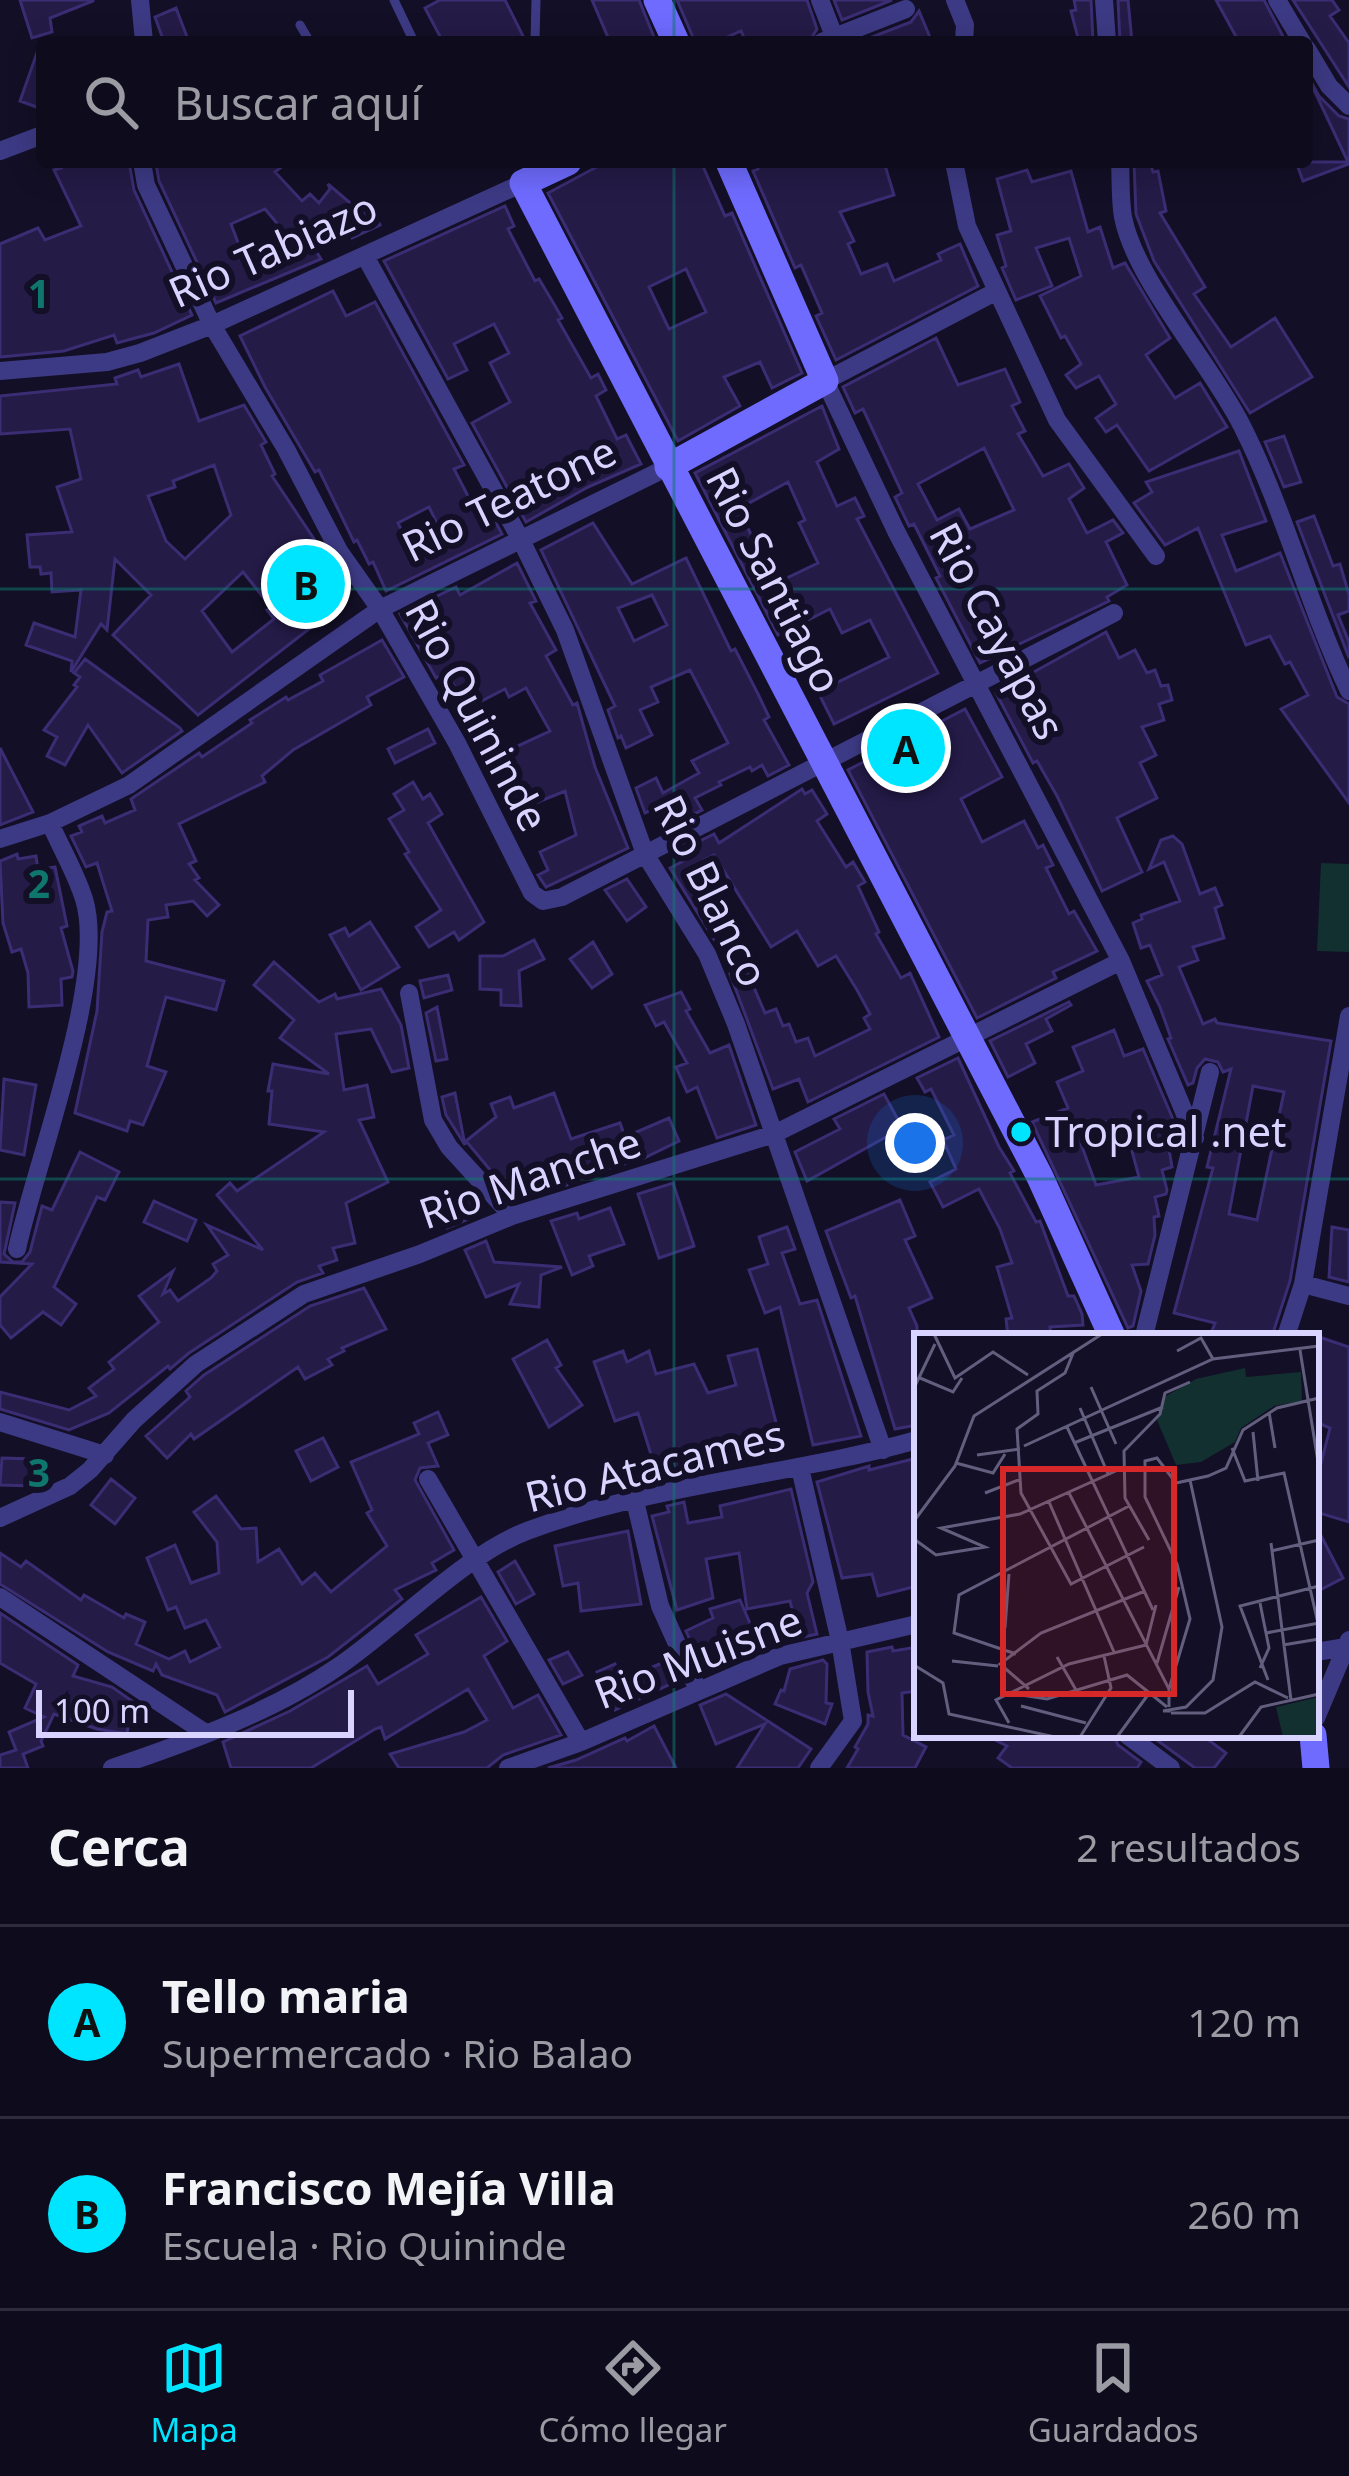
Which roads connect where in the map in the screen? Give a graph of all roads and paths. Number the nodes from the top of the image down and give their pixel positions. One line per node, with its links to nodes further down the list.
1 (140, 0): 11 (street)
2 (394, 0): 13 (lane)
3 (536, 0): 14 (lane)
4 (657, 0): 15 (street)
5 (820, 0): 16 (street)
6 (955, 0): 18 (street)
7 (1104, 0): 19 (street)
8 (1276, 0): 20 (street)
9 (906, 9): 17 (street)
10 (300, 25): 12 (lane)
11 (143, 36)
12 (306, 36)
13 (411, 36)
14 (535, 36)
15 (673, 36)
16 (827, 36)
17 (836, 36)
18 (964, 36)
19 (1107, 36)
20 (1299, 36)
21 (1313, 59): 22 (street)
22 (1349, 106)
23 (36, 137): 24 (street)
24 (0, 151)
25 (143, 168): 33 (street, Rio Quininde)
26 (555, 168): 30 (street, Rio Tabiazo)
27 (732, 168): 35 (street, Rio Cayapas)
28 (955, 168): 32 (street)
29 (1120, 168): 42 (street)
30 (523, 183): 31 (street, Rio Tabiazo); 36 (street, Rio Santiago)
31 (364, 256): 33 (street, Rio Tabiazo); 37 (street, Rio Blanco)
32 (997, 291): 35 (street, Rio Teatone); 38 (street)
33 (212, 325): 34 (street, Rio Tabiazo); 39 (street, Rio Quininde)
34 (0, 371)
35 (825, 381): 36 (street, Rio Teatone); 41 (street, Rio Cayapas)
36 (668, 467): 37 (street, Rio Teatone); 43 (street, Rio Santiago)
37 (520, 540): 39 (street, Rio Teatone); 46 (street, Rio Blanco)
38 (1156, 556)
39 (380, 609): 44 (street, Rio Teatone); 46 (street, Rio Quininde)
40 (1114, 613): 41 (street)
41 (978, 684): 43 (street); 47 (street, Rio Cayapas)
42 (1349, 692)
43 (821, 764): 46 (street); 50 (street, Rio Santiago)
44 (50, 823): 45 (street, Rio Teatone); 55 (street)
45 (0, 839)
46 (645, 854): 52 (street, Rio Blanco)
47 (1121, 961): 50 (street, Rio Manche); 53 (street, Rio Cayapas)
48 (409, 992): 54 (street)
49 (1349, 1016): 56 (street)
50 (966, 1038): 52 (street, Rio Manche); 58 (street, Rio Santiago)
51 (1210, 1072): 53 (street)
52 (774, 1134): 54 (street, Rio Manche); 63 (street, Rio Blanco)
53 (1195, 1138): 59 (street)
54 (512, 1216): 64 (street, Rio Manche)
55 (17, 1250)
56 (1304, 1284): 57 (street); 60 (street)
57 (1349, 1296)
58 (1111, 1333)
59 (1145, 1333)
60 (1287, 1333)
61 (0, 1422): 64 (street)
62 (914, 1441): 63 (street, Rio Atacames)
63 (883, 1450): 65 (street, Rio Atacames)
64 (104, 1455): 68 (street, Rio Manche)
65 (800, 1468): 67 (street, Rio Atacames); 72 (street)
66 (428, 1479): 69 (street)
67 (635, 1501): 69 (street, Rio Atacames); 75 (street)
68 (0, 1518)
69 (475, 1562): 77 (street, Rio Atacames); 80 (street)
70 (0, 1597): 77 (street)
71 (914, 1625): 72 (street, Rio Muisne)
72 (840, 1641): 75 (street, Rio Muisne); 84 (street)
73 (1348, 1643): 74 (street); 76 (street)
74 (1319, 1651)
75 (698, 1688): 80 (street, Rio Muisne)
76 (1319, 1711)
77 (204, 1732): 82 (street, Rio Atacames)
78 (1130, 1738): 81 (street)
79 (1312, 1738): 85 (street)
80 (581, 1742): 83 (street, Rio Muisne)
81 (1161, 1765)
82 (112, 1768)
83 (508, 1768)
84 (820, 1768)
85 (1316, 1768)

